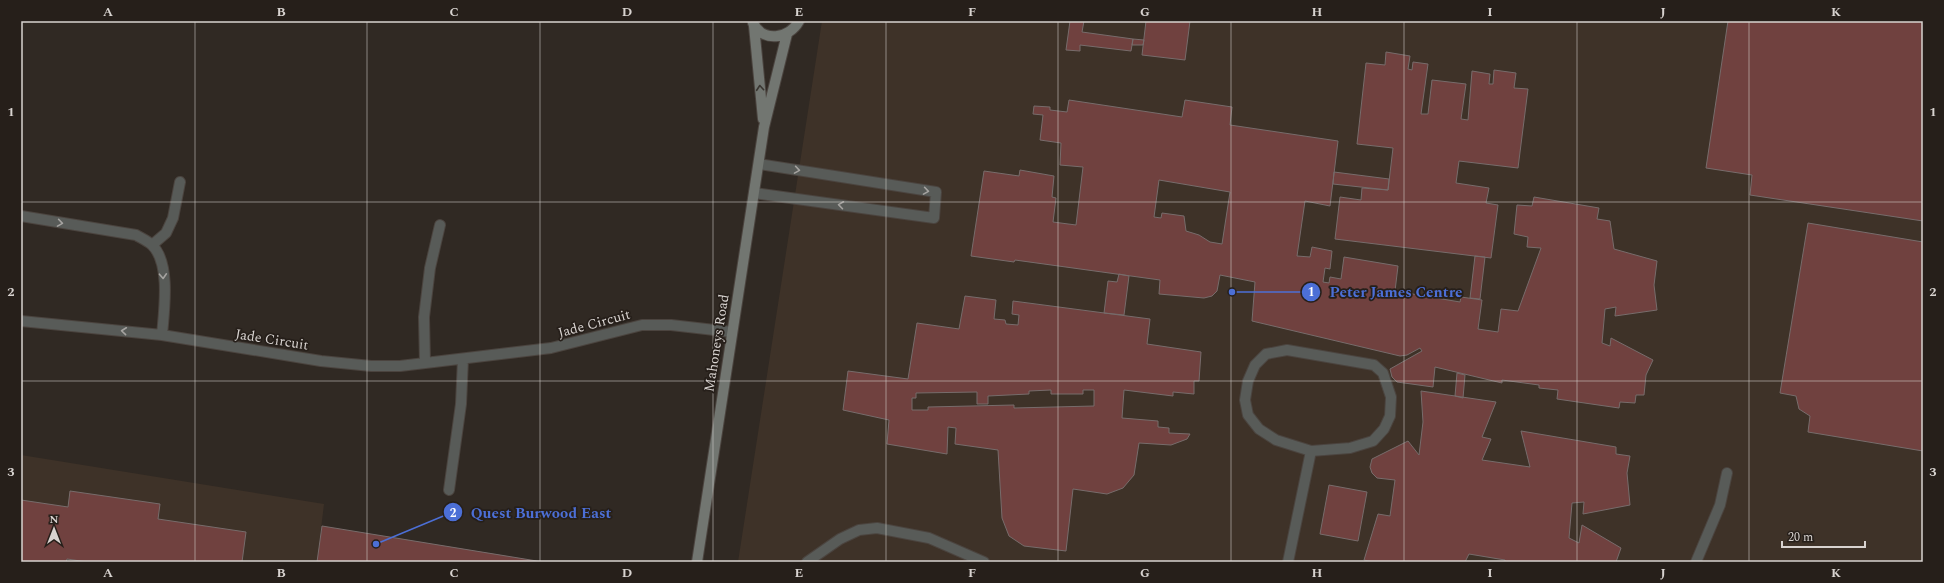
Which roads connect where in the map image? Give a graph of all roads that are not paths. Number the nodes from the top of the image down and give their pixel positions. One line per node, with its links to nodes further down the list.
1 (799, 21): 3 (main road)
2 (753, 23): 3 (main road); 4 (main road, Mahoneys Road, one-way to 2)
3 (787, 34): 4 (main road, Mahoneys Road)
4 (764, 127): 5 (main road, Mahoneys Road)
5 (759, 164): 7 (main road, Mahoneys Road); 7 (street, one-way to 7)
6 (180, 182): 10 (street)
7 (754, 193): 12 (main road, Mahoneys Road)
8 (21, 216): 10 (street, one-way to 10)
9 (440, 225): 15 (street)
10 (152, 245): 13 (street, one-way to 13)
11 (21, 321): 13 (street, Jade Circuit, one-way to 11)
12 (732, 332): 14 (street, Jade Circuit); 19 (main road, Mahoneys Road)
13 (162, 335): 15 (street, Jade Circuit)
14 (463, 360): 15 (street, Jade Circuit); 18 (street)
15 (425, 363)
16 (1311, 451): 16 (street); 22 (street)
17 (1727, 473): 23 (street)
18 (449, 490)
19 (697, 562)
20 (807, 562): 21 (street)
21 (984, 562)
22 (1288, 562)
23 (1696, 562)

